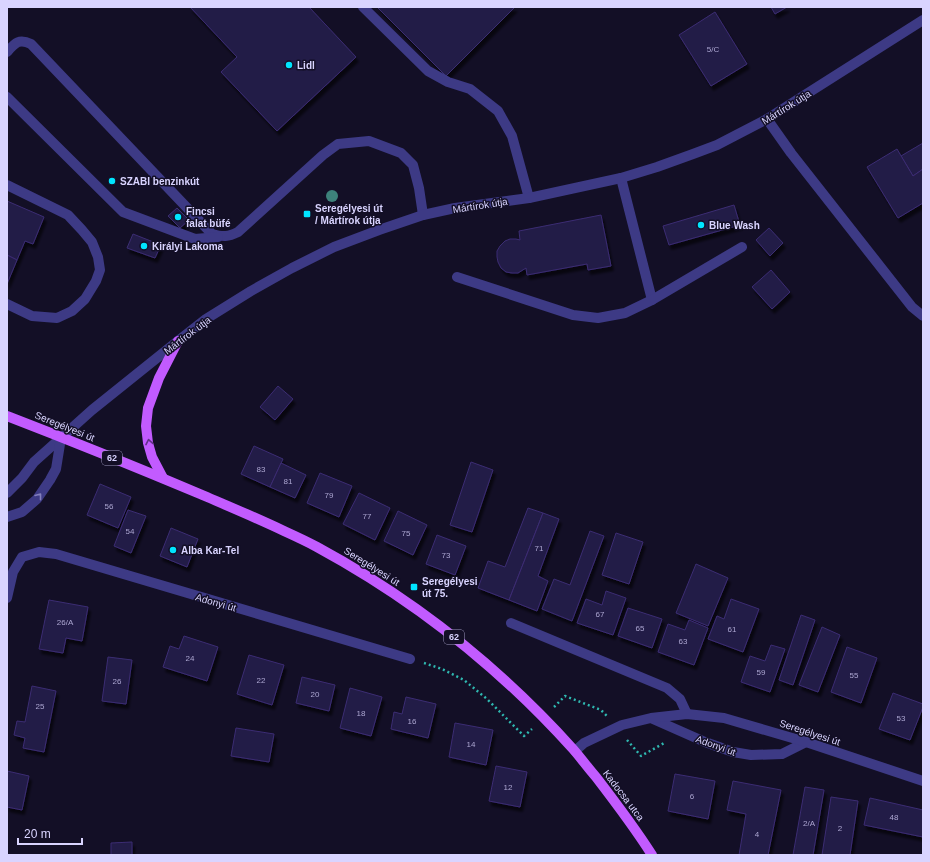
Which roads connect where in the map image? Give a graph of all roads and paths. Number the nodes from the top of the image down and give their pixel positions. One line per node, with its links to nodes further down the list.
1 (363, 7): 8 (street)
2 (923, 20): 5 (street, Mártírok útja)
3 (7, 52): 10 (street)
4 (7, 97): 10 (street)
5 (767, 119): 6 (street, Mártírok útja); 15 (street)
6 (620, 178): 8 (street, Mártírok útja); 13 (street)
7 (7, 184): 14 (street)
8 (529, 198): 9 (street, Mártírok útja)
9 (423, 215): 10 (street); 16 (street, Mártírok útja)
10 (222, 237)
11 (742, 247): 13 (street)
12 (458, 277): 13 (street)
13 (652, 300)
14 (7, 304)
15 (923, 316)
16 (178, 341): 18 (street, Mártírok útja); 19 (main road, one-way to 16)
17 (7, 416): 18 (main road, Seregélyesi út / 62)
18 (61, 438): 19 (main road, Seregélyesi út / 62); 20 (street); 21 (street, one-way to 18)
19 (163, 478): 28 (main road, Seregélyesi út / 62)
20 (7, 493)
21 (7, 517)
22 (7, 598): 24 (street, Adonyi út)
23 (511, 623): 25 (street)
24 (410, 659)
25 (687, 714): 26 (street, Seregélyesi út); 27 (street, Seregélyesi út)
26 (651, 718): 27 (street, Adonyi út); 28 (street, Seregélyesi út)
27 (806, 742): 29 (street, Seregélyesi út)
28 (575, 751): 30 (main road, Kadocsa utca / 62)
29 (923, 782)
30 (652, 855)

